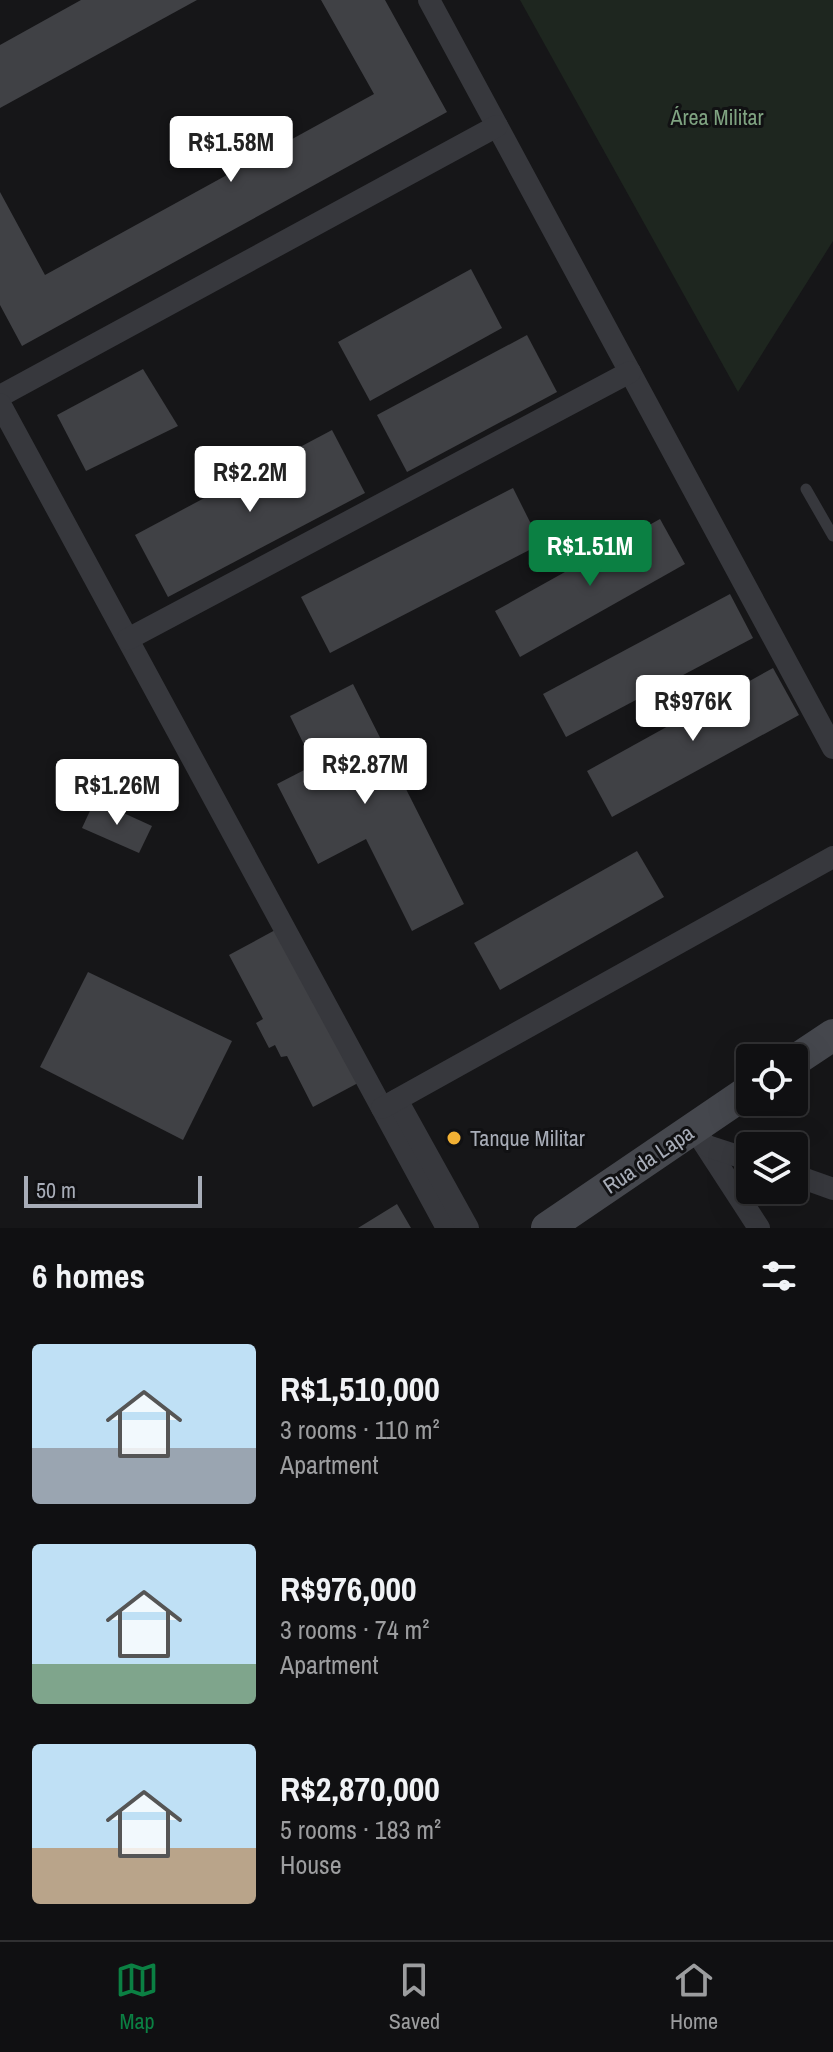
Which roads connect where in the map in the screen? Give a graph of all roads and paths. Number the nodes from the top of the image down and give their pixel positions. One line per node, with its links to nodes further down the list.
1 (429, 0): 2 (street)
2 (497, 126): 3 (street); 4 (street)
3 (630, 372): 8 (street); 9 (street)
4 (0, 396)
5 (0, 404): 8 (street)
6 (806, 489): 7 (lane)
7 (833, 536)
8 (128, 639): 14 (street)
9 (833, 748)
10 (833, 857): 14 (street)
11 (833, 1035): 12 (main road)
12 (808, 1052)
13 (736, 1103): 15 (main road, Rua da Lapa)
14 (389, 1104): 19 (street); 20 (street)
15 (701, 1137): 16 (street); 21 (main road, Rua da Lapa); 22 (street)
16 (736, 1153)
17 (808, 1180): 18 (street)
18 (833, 1189)
19 (447, 1228)
20 (468, 1228)
21 (547, 1228)
22 (759, 1228)

